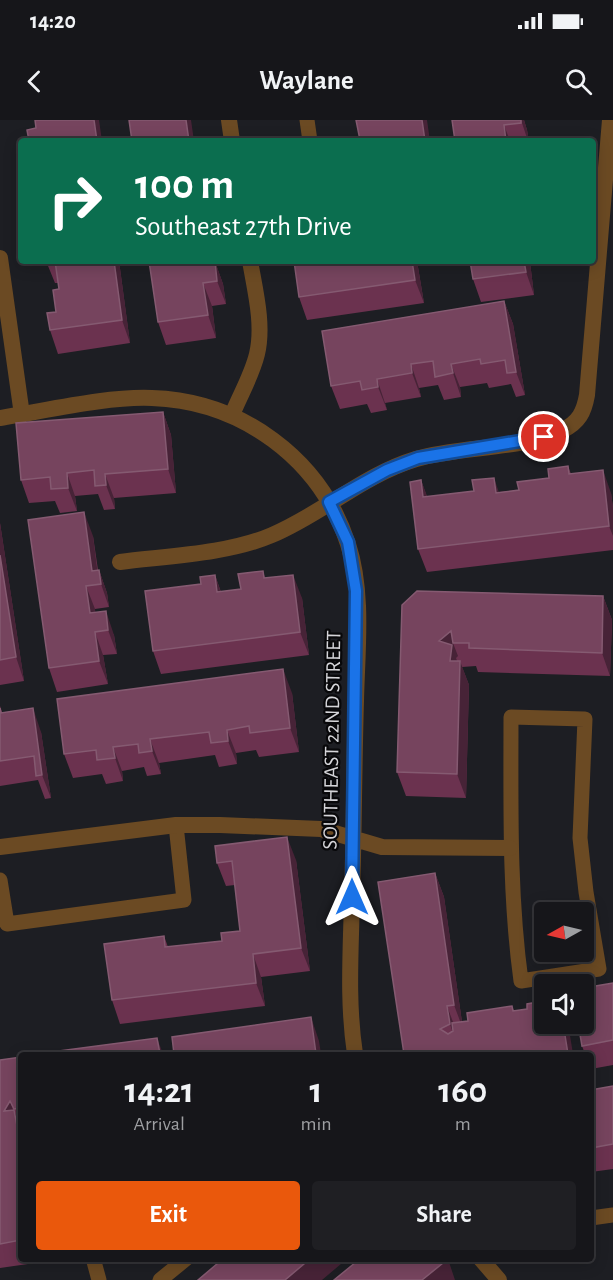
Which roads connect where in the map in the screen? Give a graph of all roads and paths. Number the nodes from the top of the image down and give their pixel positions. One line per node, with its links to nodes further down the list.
1 (229, 120): 4 (street)
2 (307, 120): 5 (lane)
3 (610, 120): 11 (street)
4 (232, 138)
5 (310, 138)
6 (0, 258): 8 (street)
7 (251, 264): 9 (street)
8 (22, 415): 9 (street, SOUTHEAST 22ND STREET); 10 (street, SOUTHEAST 22ND STREET)
9 (232, 415): 11 (street, SOUTHEAST 22ND STREET)
10 (0, 418)
11 (329, 502): 12 (street); 14 (street, SOUTHEAST 22ND STREET)
12 (120, 562)
13 (176, 825): 14 (street); 15 (street); 17 (lane)
14 (353, 838): 16 (street); 18 (street, SOUTHEAST 22ND STREET)
15 (0, 847)
16 (510, 848): 16 (lane)
17 (0, 880)
18 (355, 1052)
19 (613, 1215): 20 (lane)
20 (594, 1218)
21 (94, 1262): 24 (lane)
22 (182, 1262): 25 (lane)
23 (483, 1262): 26 (street)
24 (99, 1280)
25 (160, 1280)
26 (499, 1280)

